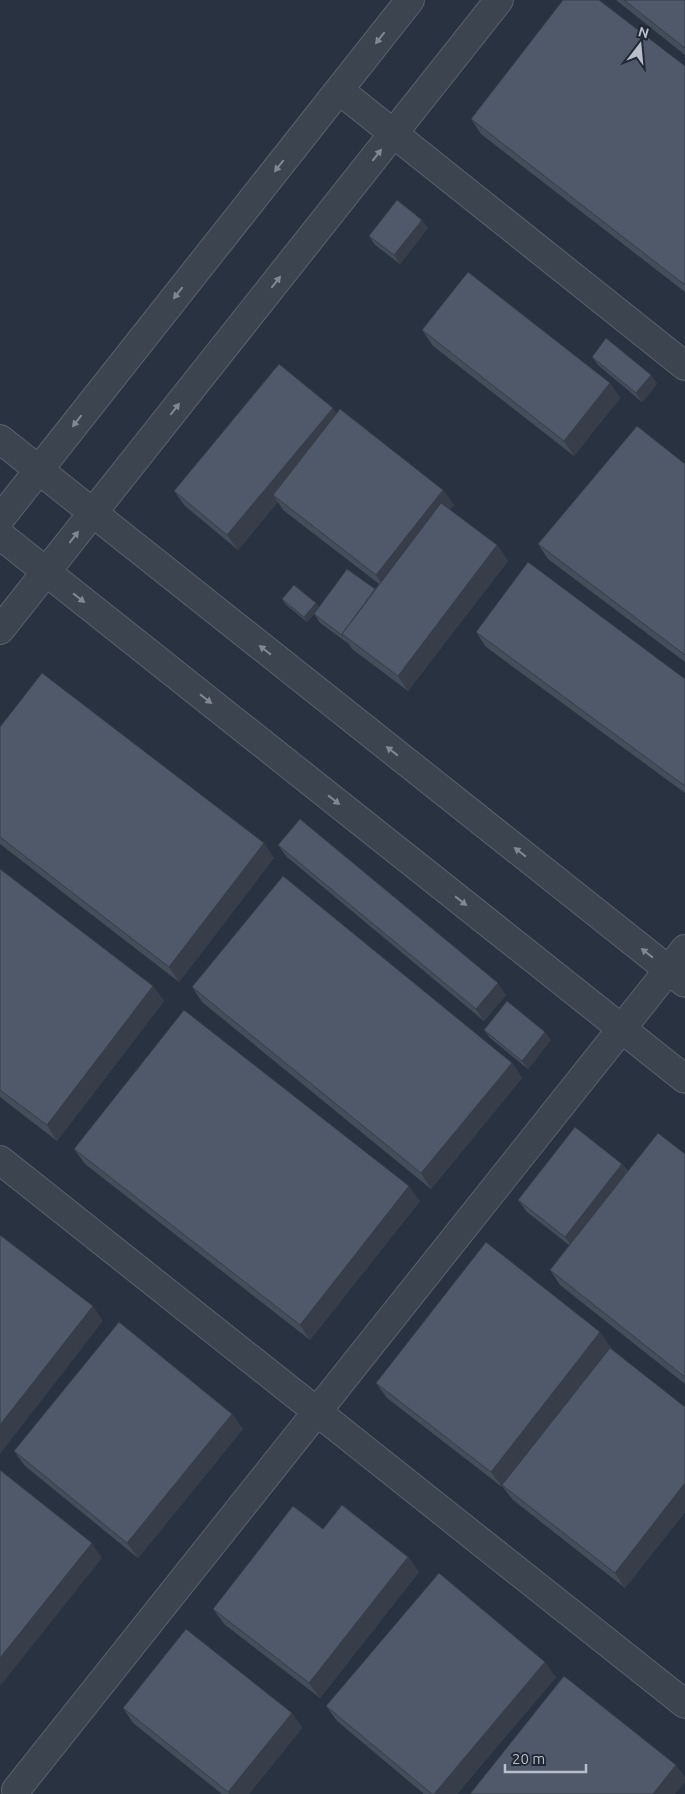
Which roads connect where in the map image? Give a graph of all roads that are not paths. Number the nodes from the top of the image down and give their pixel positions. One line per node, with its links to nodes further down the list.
1 (410, 0): 3 (street, one-way to 3)
2 (499, 0): 4 (street)
3 (339, 90): 4 (street); 7 (street, one-way to 7)
4 (393, 134): 5 (street); 8 (street, one-way to 4)
5 (685, 366)
6 (0, 439): 7 (street)
7 (39, 470): 8 (street); 9 (street)
8 (92, 513): 11 (street, one-way to 8); 14 (street, one-way to 8)
9 (0, 519)
10 (0, 535): 11 (street)
11 (46, 572): 12 (street); 15 (street, one-way to 15)
12 (0, 630)
13 (685, 949): 14 (street)
14 (677, 976): 15 (street)
15 (621, 1029): 16 (street); 18 (street)
16 (685, 1080)
17 (0, 1160): 18 (street)
18 (317, 1412): 19 (street); 20 (street)
19 (685, 1704)
20 (13, 1787)

